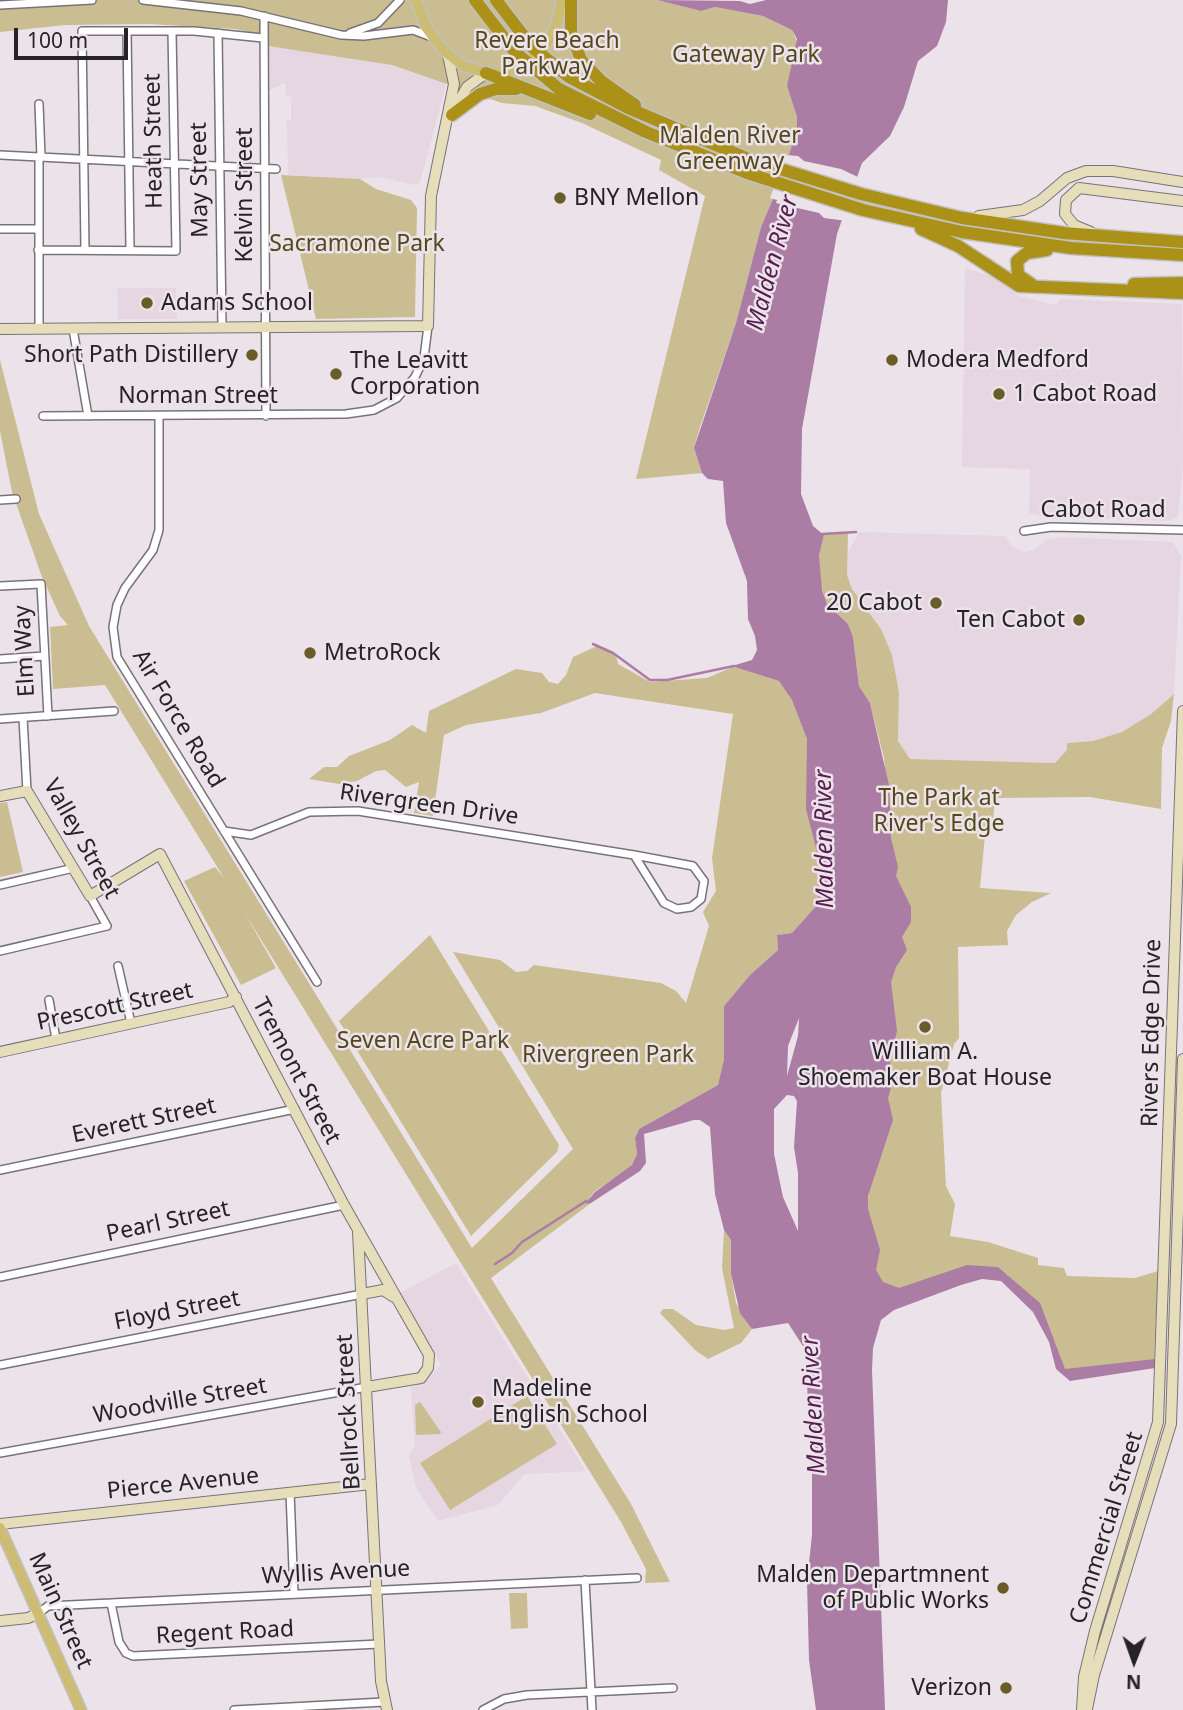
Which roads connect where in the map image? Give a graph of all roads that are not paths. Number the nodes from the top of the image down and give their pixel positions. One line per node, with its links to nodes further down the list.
1 (92, 0): 9 (street)
2 (144, 0): 10 (street)
3 (400, 0): 14 (street)
4 (416, 0): 16 (main road)
5 (475, 0): 19 (highway)
6 (496, 0): 17 (highway)
7 (562, 0): 17 (main road)
8 (571, 0): 24 (highway)
9 (0, 5)
10 (264, 16): 14 (street); 15 (street, Kelvin Street)
11 (172, 31): 12 (street); 13 (street); 31 (street, Heath Street)
12 (127, 32): 29 (street); 30 (street)
13 (218, 33): 15 (street); 32 (street, May Street)
14 (336, 34): 16 (street)
15 (262, 38): 33 (street, Kelvin Street)
16 (435, 41): 18 (main road)
17 (539, 54): 19 (main road); 24 (highway)
18 (448, 55): 20 (main road); 25 (main road)
19 (526, 64): 20 (main road); 26 (highway)
20 (486, 73): 21 (highway); 23 (main road)
21 (526, 91): 23 (highway); 26 (highway)
22 (40, 104): 28 (street)
23 (452, 116): 25 (main road)
24 (668, 127): 37 (highway)
25 (444, 131): 52 (main road)
26 (667, 141): 38 (highway)
27 (0, 155): 28 (street)
28 (40, 157): 29 (street); 40 (street)
29 (84, 159): 30 (street); 46 (street)
30 (129, 161): 31 (street); 43 (street)
31 (174, 164): 32 (street); 43 (street, Heath Street)
32 (219, 166): 33 (street); 53 (street, May Street)
33 (264, 168): 34 (street); 54 (street, Kelvin Street)
34 (276, 169)
35 (1183, 183): 37 (main road)
36 (1183, 201): 41 (main road)
37 (933, 212): 41 (highway)
38 (874, 213): 44 (highway); 49 (highway)
39 (0, 229): 40 (street)
40 (38, 229): 45 (street)
41 (1136, 240): 42 (highway)
42 (1181, 242)
43 (130, 249): 46 (street)
44 (1084, 249): 47 (highway); 49 (highway)
45 (38, 250): 46 (street); 56 (street)
46 (85, 250)
47 (1181, 255)
48 (1183, 283): 50 (highway)
49 (1042, 286): 50 (highway)
50 (1090, 287): 51 (highway)
51 (1183, 293)
52 (428, 326): 54 (main road); 61 (street, Norman Street)
53 (222, 327): 54 (main road); 57 (main road)
54 (265, 327): 61 (street, Kelvin Street)
55 (0, 329): 56 (main road)
56 (39, 329): 57 (main road)
57 (73, 329): 59 (street)
58 (43, 416): 59 (street, Norman Street)
59 (88, 416): 60 (street, Norman Street)
60 (159, 416): 61 (street, Norman Street); 76 (street, Air Force Road)
61 (266, 416)
62 (16, 499): 63 (street)
63 (0, 500)
64 (1183, 530): 65 (street, Cabot Road)
65 (1024, 531)
66 (0, 586): 67 (street, Elm Way)
67 (44, 656): 68 (street); 71 (street, Elm Way)
68 (0, 659)
69 (114, 711): 71 (street)
70 (1183, 712): 97 (main road, Rivers Edge Drive)
71 (48, 716): 72 (street)
72 (23, 718): 73 (street); 74 (street, Valley Street)
73 (0, 719)
74 (27, 790): 75 (main road); 78 (main road, Valley Street)
75 (0, 796)
76 (224, 831): 77 (street, Rivergreen Drive); 83 (street, Air Force Road)
77 (634, 855): 77 (street, Rivergreen Drive)
78 (74, 869): 79 (street); 80 (main road, Valley Street)
79 (0, 885)
80 (90, 896): 81 (street, Valley Street); 84 (main road, Tremont Street)
81 (0, 951)
82 (118, 966): 86 (street)
83 (317, 982)
84 (236, 998): 86 (main road, Prescott Street); 90 (main road, Tremont Street)
85 (49, 1000): 87 (street)
86 (131, 1023): 87 (main road, Prescott Street)
87 (56, 1039): 88 (main road, Prescott Street)
88 (0, 1052)
89 (1183, 1059): 98 (main road, Rivers Edge Drive)
90 (295, 1109): 91 (street, Everett Street); 92 (main road, Tremont Street)
91 (0, 1170)
92 (344, 1205): 93 (main road, Tremont Street); 94 (street, Pearl Street)
93 (357, 1227): 95 (main road, Bellrock Street); 96 (main road, Tremont Street)
94 (0, 1277)
95 (362, 1294): 96 (main road); 99 (street, Floyd Street); 100 (main road, Bellrock Street)
96 (400, 1304): 100 (main road, Tremont Street)
97 (1163, 1356): 120 (main road, Commercial Street)
98 (1175, 1360): 120 (main road, Commercial Street)
99 (0, 1365)
100 (367, 1387): 101 (street, Woodville Street); 102 (main road, Bellrock Street)
101 (0, 1453)
102 (371, 1484): 103 (main road, Pierce Avenue); 107 (main road, Bellrock Street)
103 (290, 1492): 104 (main road, Pierce Avenue); 108 (street)
104 (0, 1529): 110 (main road, Main Street)
105 (637, 1578): 106 (street, Wyllis Avenue)
106 (585, 1580): 107 (street, Wyllis Avenue); 114 (street)
107 (377, 1593): 108 (street, Wyllis Avenue); 112 (main road, Bellrock Street)
108 (294, 1594): 109 (street, Wyllis Avenue)
109 (111, 1603): 110 (street, Wyllis Avenue); 112 (street, Regent Road)
110 (39, 1613): 111 (main road); 116 (main road, Main Street)
111 (0, 1621)
112 (379, 1644): 115 (main road, Bellrock Street)
113 (674, 1688): 114 (street)
114 (591, 1691): 118 (street); 119 (street)
115 (386, 1706): 117 (street)
116 (81, 1710)
117 (234, 1710)
118 (483, 1710)
119 (592, 1710)
120 (1084, 1710)

